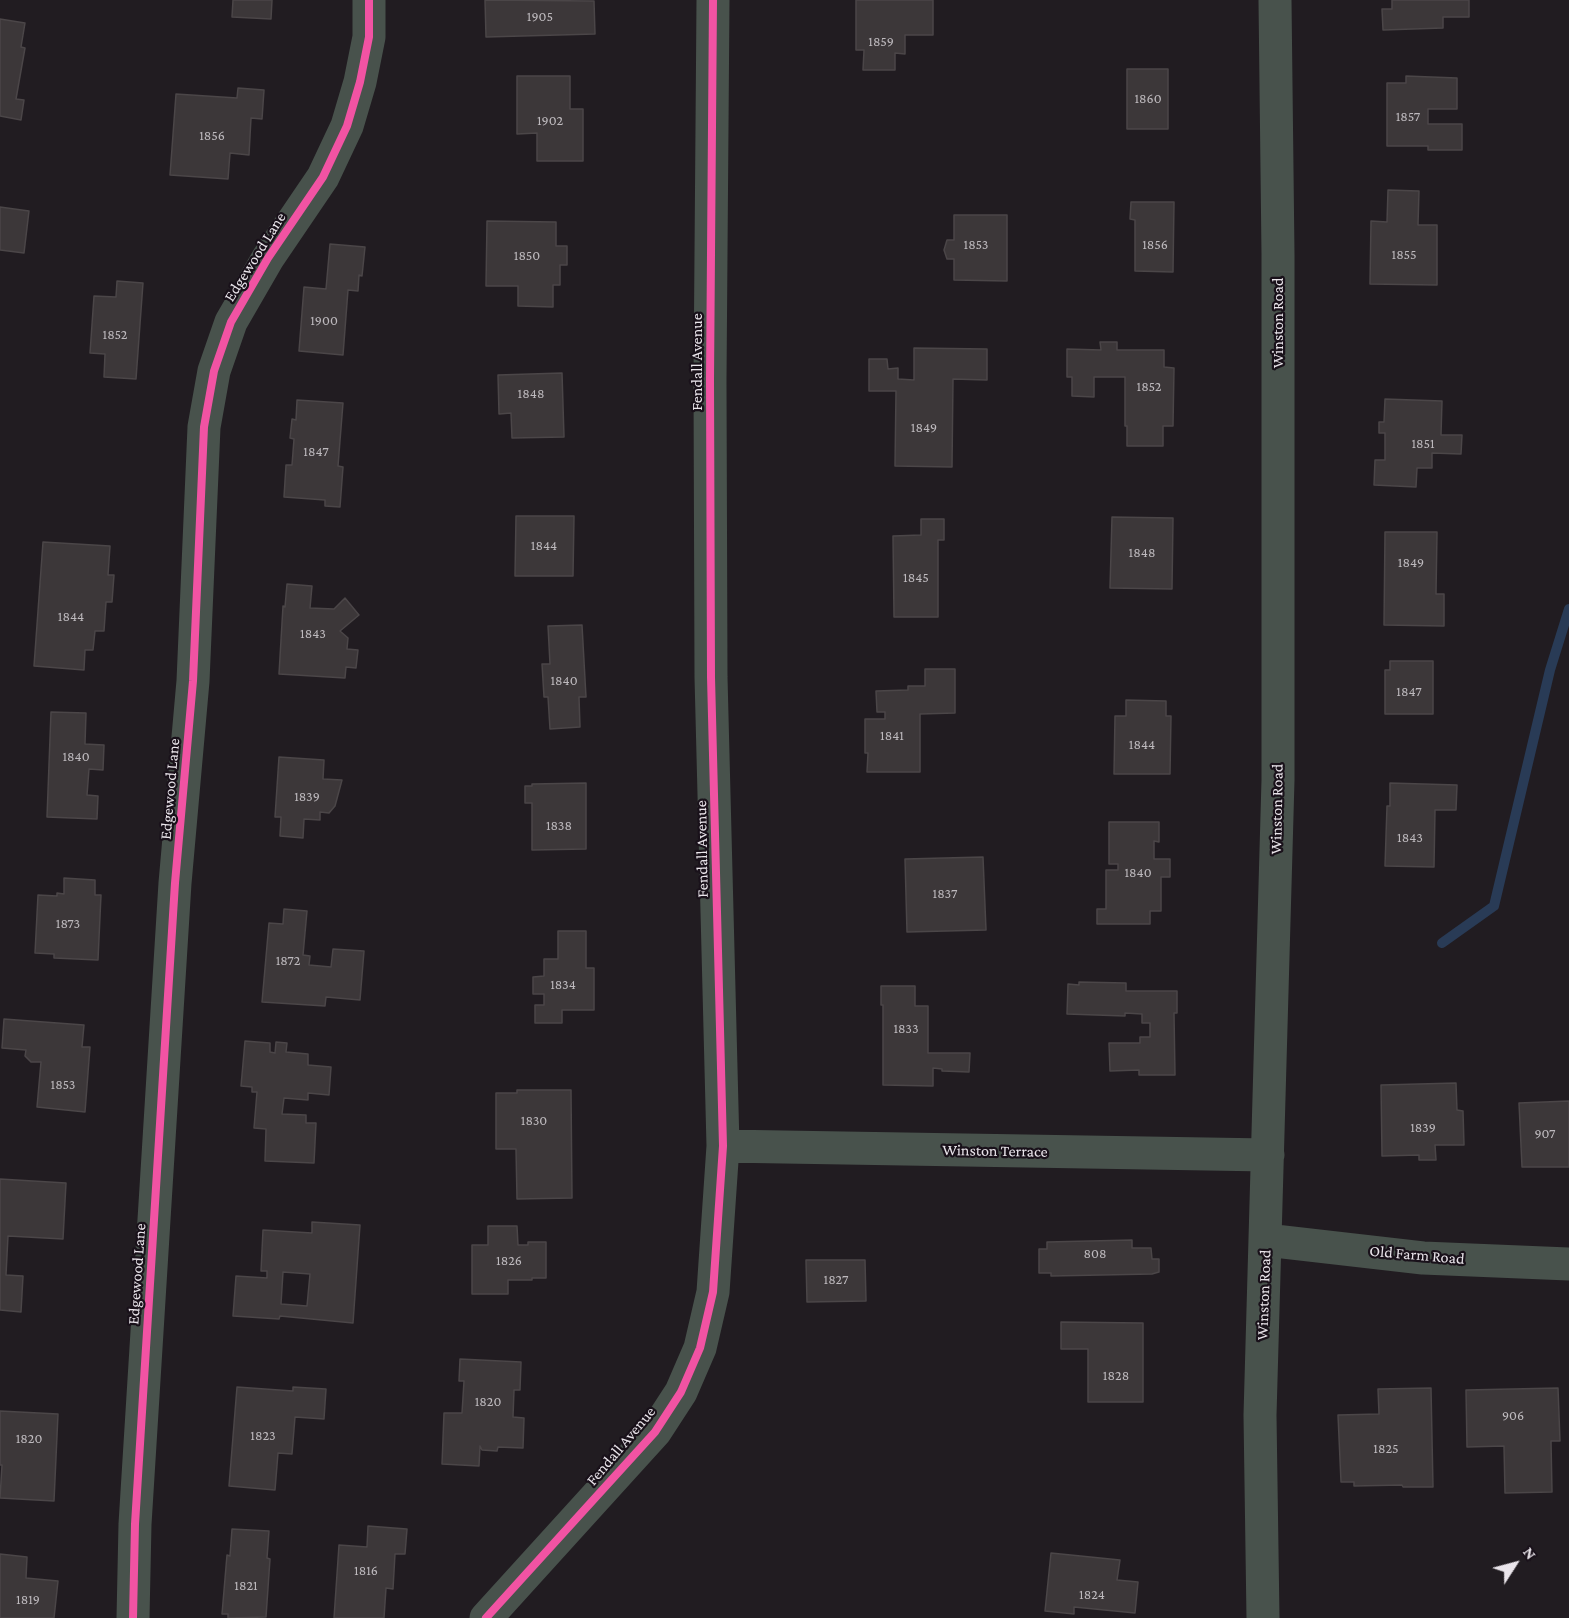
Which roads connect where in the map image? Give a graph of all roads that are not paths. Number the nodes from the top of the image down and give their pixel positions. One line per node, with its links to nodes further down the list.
1 (369, 0): 8 (street, Edgewood Lane)
2 (713, 0): 4 (street, Fendall Avenue)
3 (1275, 0): 5 (street, Winston Road)
4 (723, 1146): 5 (street, Winston Terrace); 9 (street, Fendall Avenue)
5 (1268, 1155): 6 (street, Winston Road)
6 (1266, 1240): 7 (street, Old Farm Road); 10 (street, Winston Road)
7 (1569, 1264)
8 (133, 1618)
9 (486, 1618)
10 (1263, 1618)

